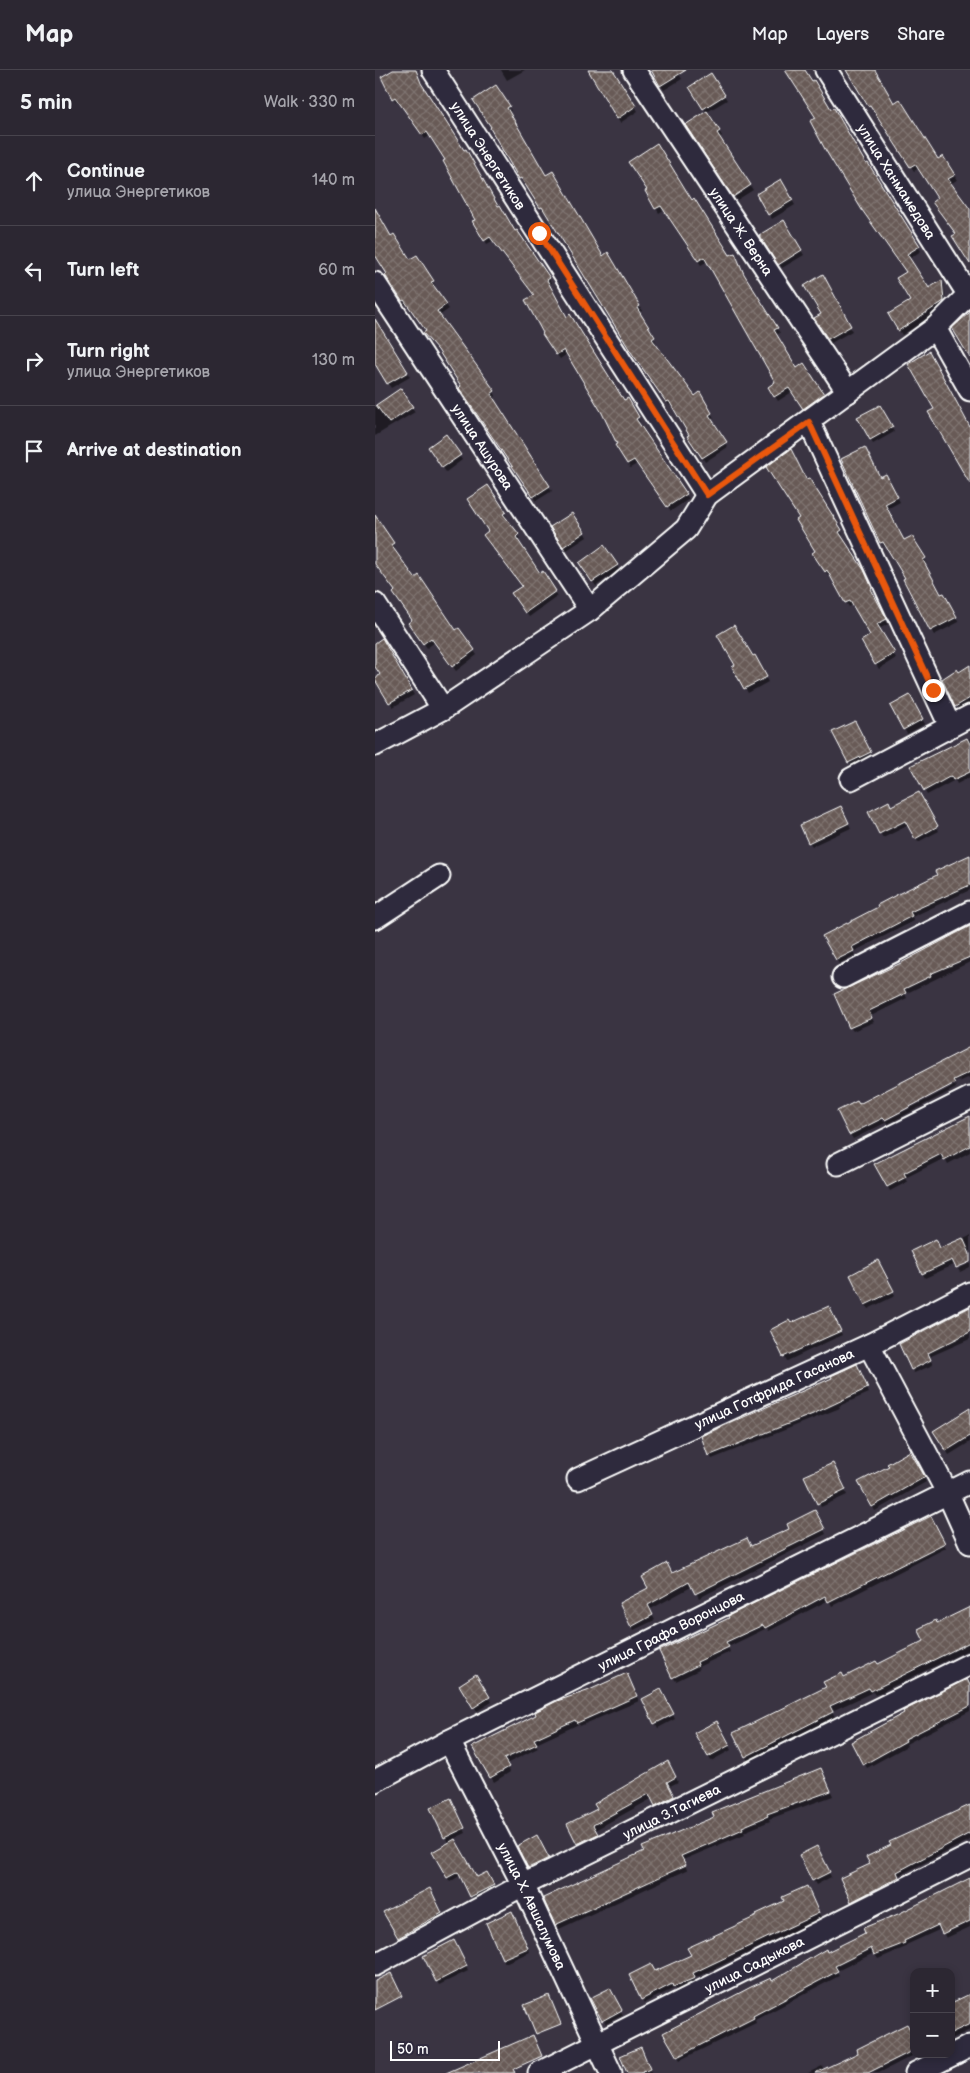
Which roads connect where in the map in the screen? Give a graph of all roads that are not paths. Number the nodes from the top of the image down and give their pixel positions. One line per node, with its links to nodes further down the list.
1 (433, 70): 10 (street, улица Энергетиков)
2 (634, 70): 8 (street, улица Ж. Верна)
3 (826, 70): 5 (street, улица Ханмамедова)
4 (375, 283): 12 (street, улица Ашурова)
5 (969, 294): 6 (street)
6 (935, 328): 7 (street); 8 (street)
7 (970, 390)
8 (848, 392): 9 (street)
9 (809, 422): 10 (street); 15 (street)
10 (707, 495): 12 (street)
11 (375, 604): 13 (street)
12 (590, 610): 13 (street)
13 (443, 709): 16 (street)
14 (970, 716): 15 (street)
15 (950, 726): 17 (street)
16 (375, 745)
17 (851, 779)
18 (439, 876): 20 (street)
19 (970, 912): 21 (street)
20 (375, 918)
21 (843, 977)
22 (970, 1098): 23 (street)
23 (837, 1164)
24 (970, 1293): 25 (street, улица Готфрида Гасанова)
25 (869, 1345): 26 (street, улица Готфрида Гасанова); 28 (street)
26 (578, 1479)
27 (970, 1482): 28 (street, улица Графа Воронцова)
28 (948, 1494): 29 (street); 31 (street, улица Графа Воронцова)
29 (970, 1542)
30 (970, 1664): 34 (street, улица З.Тагиева)
31 (449, 1741): 32 (street, улица Графа Воронцова); 34 (street, улица Х. Авшалумова)
32 (375, 1781)
33 (970, 1856): 36 (street, улица Садыкова)
34 (523, 1885): 35 (street, улица З.Тагиева); 36 (street, улица Х. Авшалумова)
35 (375, 1965)
36 (596, 2044): 38 (street, улица Садыкова); 39 (street, улица Х. Авшалумова)
37 (970, 2046): 40 (street)
38 (539, 2073)
39 (611, 2073)
40 (916, 2073)

